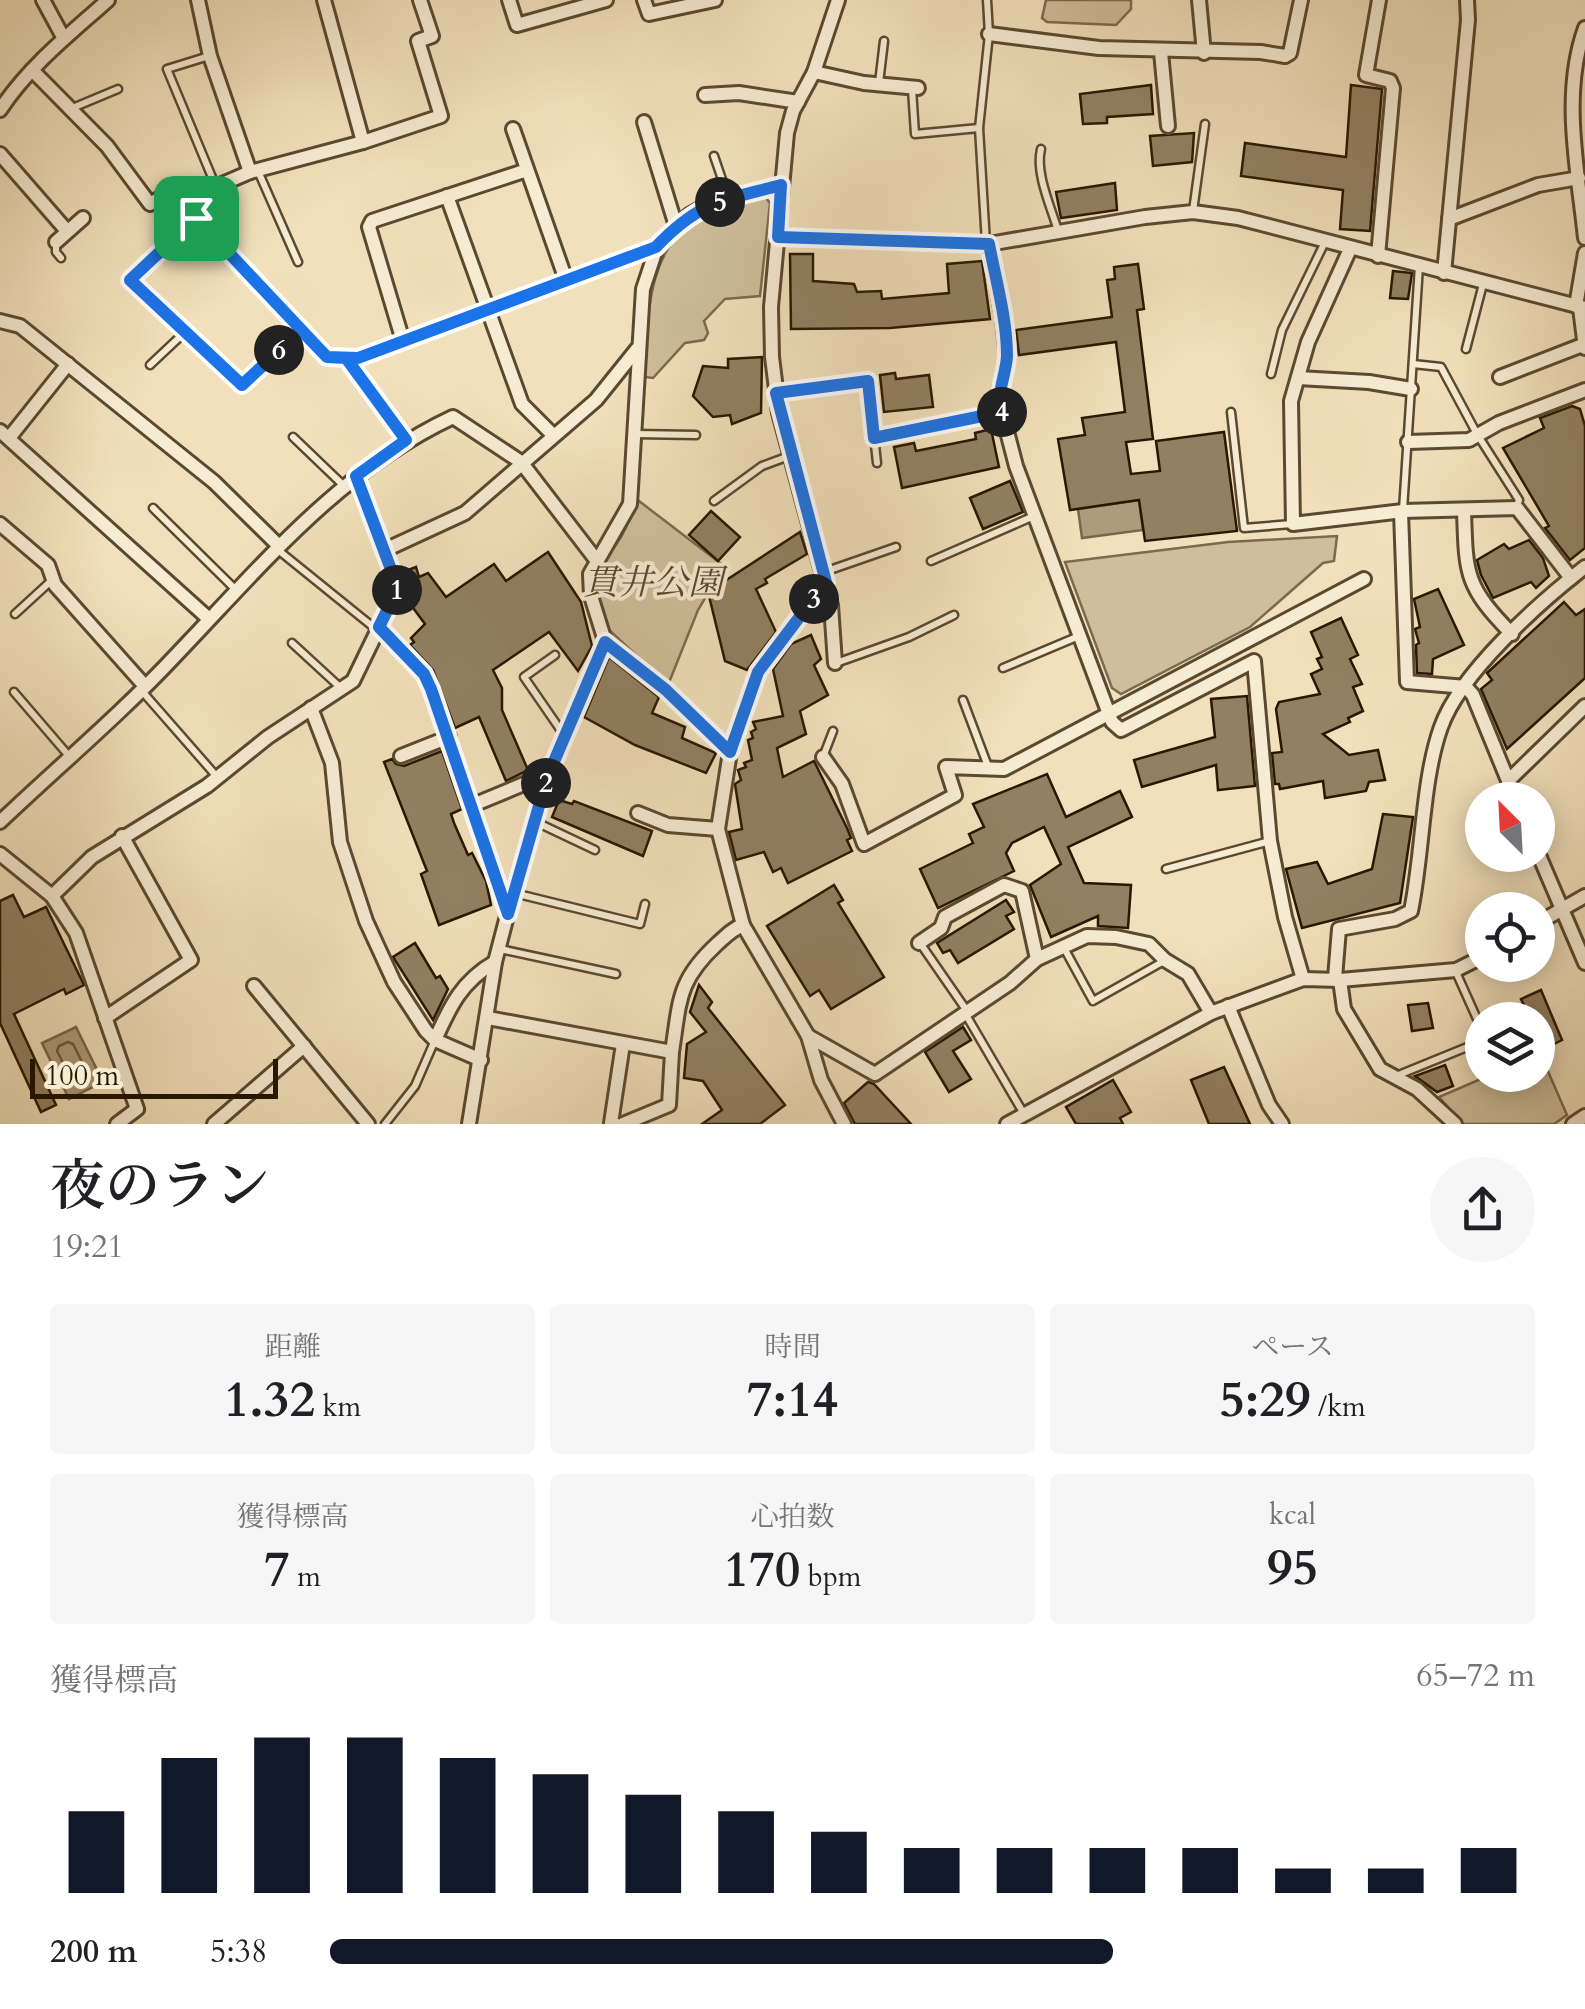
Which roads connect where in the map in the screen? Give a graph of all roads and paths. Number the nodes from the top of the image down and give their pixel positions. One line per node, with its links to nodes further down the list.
1 (43, 0): 18 (street)
2 (108, 0): 18 (street)
3 (198, 0): 22 (street)
4 (324, 0): 39 (street)
5 (420, 0): 39 (street)
6 (508, 0): 7 (street)
7 (606, 0)
8 (644, 0): 9 (street)
9 (716, 0)
10 (838, 0): 24 (street)
11 (987, 0): 17 (lane)
12 (1198, 0): 21 (street)
13 (1302, 0): 21 (street)
14 (1380, 0): 66 (street)
15 (1466, 0): 54 (street)
16 (1585, 28): 38 (street)
17 (990, 34): 20 (street); 36 (lane)
18 (63, 37): 23 (street)
19 (884, 41): 25 (lane)
20 (1161, 52): 21 (street); 35 (street)
21 (1204, 53)
22 (210, 56): 44 (street); 47 (lane)
23 (32, 70): 28 (street); 31 (street)
24 (814, 72): 25 (street); 30 (street)
25 (879, 84): 26 (street)
26 (915, 88): 36 (lane)
27 (118, 89): 31 (lane)
28 (6, 92): 32 (street)
29 (705, 95): 30 (street)
30 (798, 102): 46 (street)
31 (70, 109): 50 (street)
32 (0, 110)
33 (644, 122): 55 (street)
34 (1206, 124): 51 (lane)
35 (1168, 126)
36 (979, 128): 62 (lane)
37 (513, 129): 43 (street)
38 (1580, 129): 45 (street)
39 (363, 142): 44 (street)
40 (1041, 149): 57 (lane)
41 (0, 154): 56 (street)
42 (714, 156): 49 (lane)
43 (527, 170): 48 (street); 71 (street)
44 (254, 171): 47 (street); 68 (lane)
45 (1581, 176): 54 (street); 59 (street)
46 (781, 185): 49 (street); 58 (street)
47 (216, 187): 50 (street)
48 (446, 196): 74 (street); 78 (street)
49 (728, 200): 55 (street)
50 (183, 201): 53 (street)
51 (1193, 212): 57 (street); 61 (street)
52 (83, 218): 56 (street)
53 (196, 218): 76 (street); 77 (street)
54 (1449, 219): 70 (street)
55 (676, 226): 63 (street)
56 (67, 231): 60 (street)
57 (1059, 232): 62 (street)
58 (778, 237): 62 (street); 91 (street)
59 (1585, 238)
60 (56, 242): 67 (lane)
61 (1325, 242): 64 (street); 86 (lane)
62 (988, 244): 92 (street)
63 (656, 247): 71 (street); 80 (street)
64 (1350, 249): 66 (street); 87 (street)
65 (1585, 253): 73 (street)
66 (1378, 256): 69 (street)
67 (61, 258)
68 (298, 262)
69 (1419, 266): 70 (street); 84 (lane)
70 (1444, 273): 72 (street)
71 (566, 280): 74 (street)
72 (1483, 283): 73 (street); 81 (lane)
73 (1581, 307): 79 (street)
74 (488, 309): 78 (street); 97 (street)
75 (0, 321): 83 (street)
76 (301, 330): 77 (street); 82 (street)
77 (186, 332): 85 (lane)
78 (402, 341): 82 (street)
79 (1585, 346): 88 (street)
80 (637, 349): 94 (street); 97 (street)
81 (1466, 349)
82 (346, 358): 101 (street)
83 (68, 364): 96 (street); 117 (street)
84 (1413, 364): 89 (lane); 95 (lane)
85 (150, 366)
86 (1271, 374)
87 (1298, 378): 89 (street); 115 (street)
88 (1500, 378)
89 (1412, 389): 102 (lane)
90 (1585, 390): 95 (street)
91 (776, 393): 100 (lane); 103 (street)
92 (1002, 412): 100 (lane); 113 (street)
93 (1231, 412): 115 (lane)
94 (634, 434): 98 (lane); 119 (street)
95 (1477, 434): 102 (street); 110 (lane)
96 (4, 435): 128 (street)
97 (554, 435): 104 (street)
98 (696, 435)
99 (292, 436): 107 (lane)
100 (874, 438): 105 (lane)
101 (406, 440): 104 (street); 106 (street)
102 (1408, 442): 112 (lane)
103 (792, 456): 108 (lane); 122 (street)
104 (522, 462): 118 (street); 119 (street)
105 (877, 463)
106 (356, 476): 107 (street); 118 (street)
107 (343, 486): 117 (street)
108 (714, 502)
109 (153, 508): 125 (lane)
110 (1517, 508): 111 (street); 121 (street)
111 (1464, 510): 112 (street); 130 (street)
112 (1402, 512): 115 (street); 138 (street)
113 (1034, 516): 120 (lane); 131 (street)
114 (0, 524): 123 (street)
115 (1293, 524)
116 (896, 547): 122 (lane)
117 (278, 548): 125 (street); 129 (lane)
118 (385, 550): 129 (street)
119 (597, 561): 132 (street)
120 (931, 561)
121 (1580, 574): 130 (street)
122 (825, 577): 135 (street); 148 (street)
123 (52, 579): 126 (lane); 137 (street)
124 (1364, 579): 144 (street)
125 (236, 590): 128 (street)
126 (15, 614)
127 (954, 615): 135 (lane)
128 (208, 618): 137 (street)
129 (378, 629): 139 (street); 146 (street)
130 (1512, 634): 138 (street)
131 (1080, 636): 136 (lane); 144 (street)
132 (605, 642): 147 (street); 148 (street)
133 (292, 643): 139 (lane)
134 (555, 655): 147 (lane)
135 (835, 663)
136 (1003, 668)
137 (142, 687): 149 (street); 153 (lane)
138 (1466, 687): 155 (street); 185 (street)
139 (342, 689): 143 (street)
140 (14, 692): 149 (lane)
141 (963, 700): 152 (lane)
142 (1585, 706): 155 (street)
143 (311, 708): 153 (street); 194 (street)
144 (1109, 715): 152 (street); 162 (street)
145 (832, 731): 151 (lane)
146 (449, 736): 150 (street); 156 (street)
147 (564, 736): 154 (street)
148 (730, 752): 160 (street)
149 (70, 756): 158 (street)
150 (402, 756)
151 (822, 757): 152 (street)
152 (989, 768)
153 (218, 778): 161 (street)
154 (547, 778): 156 (street); 159 (street)
155 (1508, 781)
156 (473, 804): 173 (street)
157 (638, 813): 160 (street)
158 (0, 822)
159 (536, 822): 163 (lane); 167 (street)
160 (718, 829): 174 (street)
161 (122, 836): 168 (street); 191 (street)
162 (1270, 841): 165 (lane); 184 (street)
163 (595, 850)
164 (0, 854): 168 (street)
165 (1166, 868)
166 (1546, 872): 171 (street)
167 (513, 893): 170 (lane); 173 (street)
168 (52, 896): 191 (street)
169 (1585, 896): 171 (street)
170 (645, 904)
171 (1561, 908): 172 (street); 180 (street)
172 (1555, 912)
173 (508, 914): 177 (street)
174 (743, 925): 193 (street); 198 (street)
175 (918, 941): 178 (street); 189 (lane)
176 (1063, 946): 178 (street); 179 (street); 179 (lane)
177 (498, 955): 183 (lane); 192 (street); 194 (street)
178 (1037, 959): 189 (street)
179 (1165, 960): 190 (street)
180 (1585, 963)
181 (1465, 966): 182 (street)
182 (1456, 970): 185 (street); 187 (lane)
183 (616, 974)
184 (1303, 979): 185 (street); 188 (street)
185 (1337, 979): 200 (street)
186 (254, 986): 196 (street)
187 (1470, 1002)
188 (1228, 1006): 190 (street); 211 (street)
189 (967, 1013): 193 (street); 202 (lane)
190 (1211, 1013): 202 (street)
191 (106, 1018): 203 (street)
192 (488, 1018): 195 (street); 199 (street)
193 (808, 1036): 209 (street)
194 (435, 1040): 199 (street); 206 (lane)
195 (623, 1044): 198 (street); 208 (street)
196 (304, 1046): 204 (street); 205 (street)
197 (1465, 1047): 200 (lane)
198 (672, 1052): 208 (street)
199 (481, 1060): 207 (street)
200 (1394, 1076): 212 (street)
201 (1585, 1116): 213 (street)
202 (1024, 1118): 210 (street)
203 (117, 1124)
204 (214, 1124)
205 (368, 1124)
206 (385, 1124)
207 (469, 1124)
208 (619, 1124)
209 (844, 1124)
210 (1007, 1124)
211 (1282, 1124)
212 (1454, 1124)
213 (1573, 1124)

